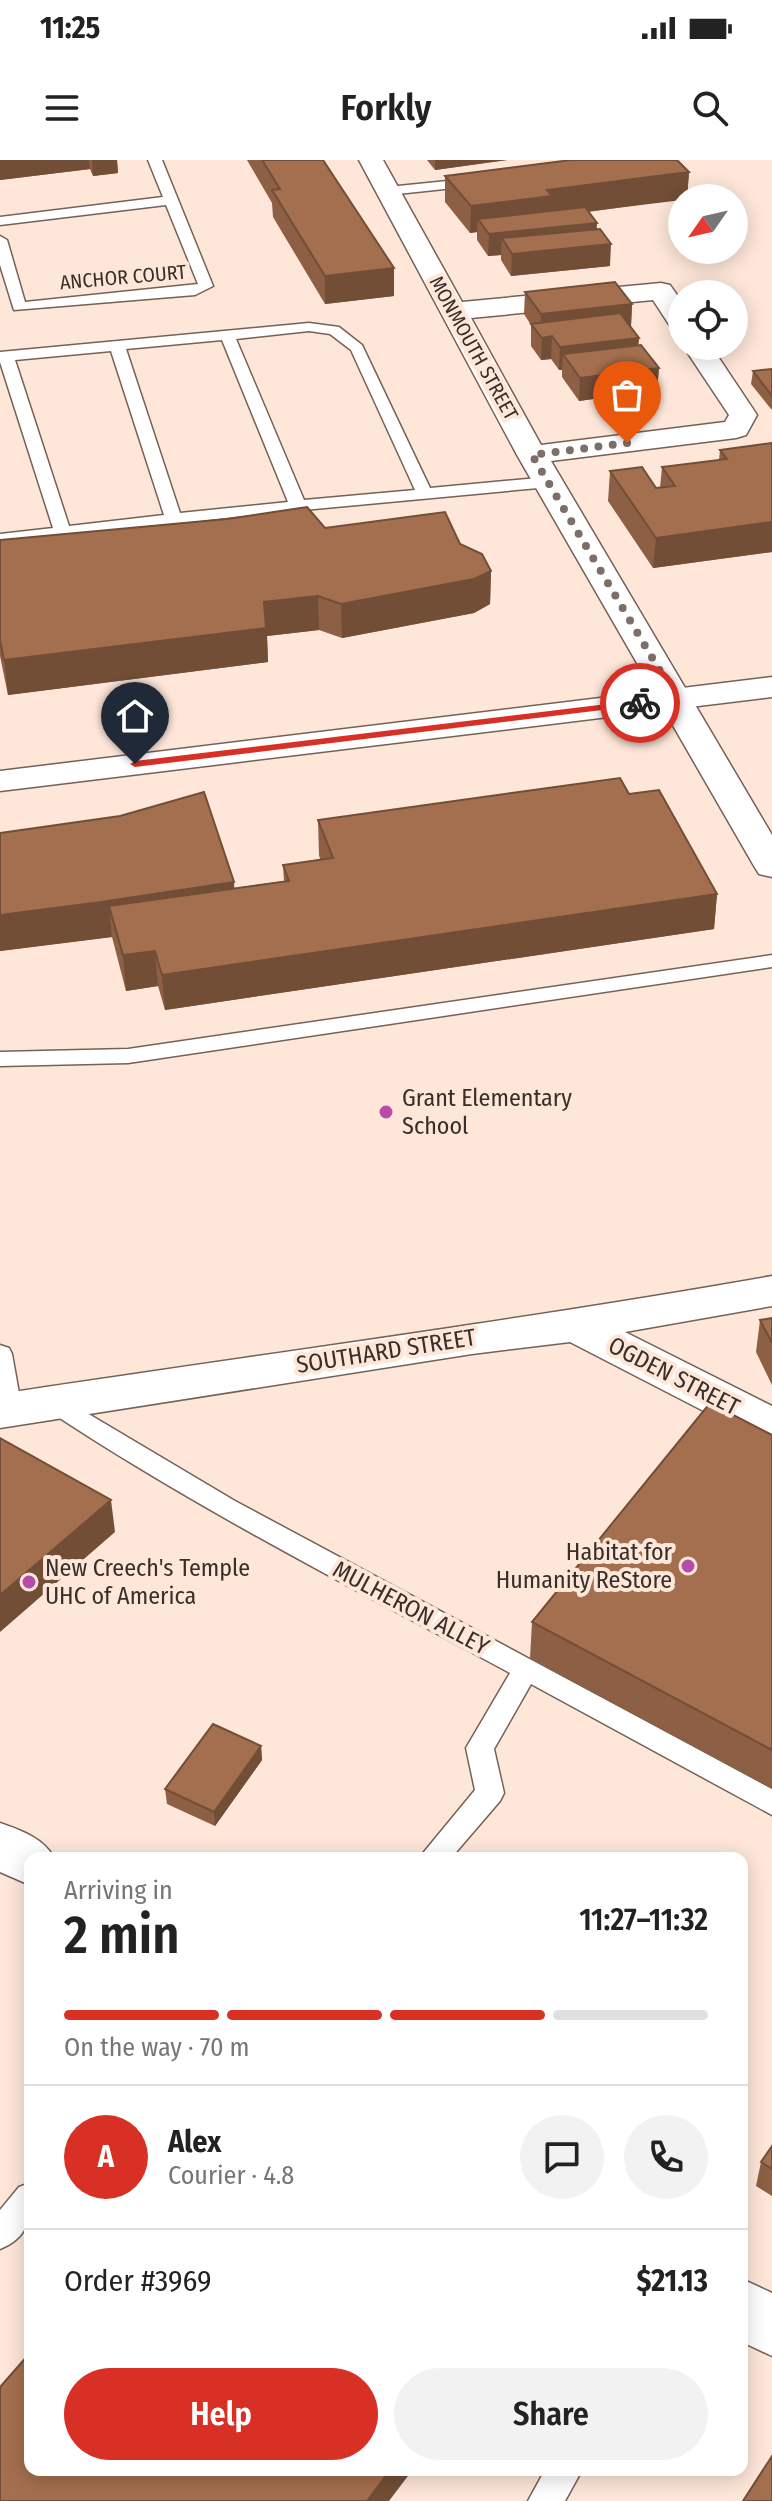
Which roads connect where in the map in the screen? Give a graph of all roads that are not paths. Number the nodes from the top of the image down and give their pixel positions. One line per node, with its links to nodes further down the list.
1 (155, 160): 5 (lane, ANCHOR COURT)
2 (371, 160): 4 (street, MONMOUTH STREET)
3 (494, 180): 4 (lane)
4 (388, 191): 11 (street, MONMOUTH STREET)
5 (170, 200): 6 (lane); 9 (lane, ANCHOR COURT)
6 (0, 221)
7 (0, 240): 9 (lane)
8 (668, 302): 11 (street)
9 (19, 307): 10 (lane)
10 (0, 308)
11 (454, 311): 16 (street, MONMOUTH STREET)
12 (227, 335): 13 (lane); 18 (lane); 19 (lane)
13 (117, 346): 14 (lane); 20 (lane)
14 (3, 357): 21 (lane)
15 (706, 360): 16 (street)
16 (532, 455): 17 (street, MONMOUTH STREET)
17 (549, 482): 18 (lane); 24 (street, MONMOUTH STREET)
18 (425, 494): 19 (lane)
19 (298, 506): 20 (lane)
20 (174, 519): 21 (lane)
21 (63, 532): 22 (lane)
22 (0, 539)
23 (772, 687): 24 (street)
24 (676, 698): 25 (street); 26 (street, MONMOUTH STREET)
25 (0, 781)
26 (772, 866)
27 (772, 961): 28 (lane)
28 (0, 1059)
29 (772, 1291): 30 (street, SOUTHARD STREET)
30 (575, 1326): 32 (street, SOUTHARD STREET); 34 (street, OGDEN STREET)
31 (0, 1354): 33 (lane)
32 (55, 1403): 33 (street, SOUTHARD STREET); 35 (lane, MULHERON ALLEY)
33 (5, 1411)
34 (772, 1426)
35 (526, 1669): 36 (lane, MULHERON ALLEY); 38 (lane)
36 (772, 1803)
37 (0, 1845): 39 (street)
38 (438, 1852)
39 (24, 1859)
40 (24, 2205): 41 (lane)
41 (0, 2234)
42 (748, 2312): 43 (street)
43 (772, 2327)
44 (561, 2476): 45 (lane)
45 (545, 2501)

